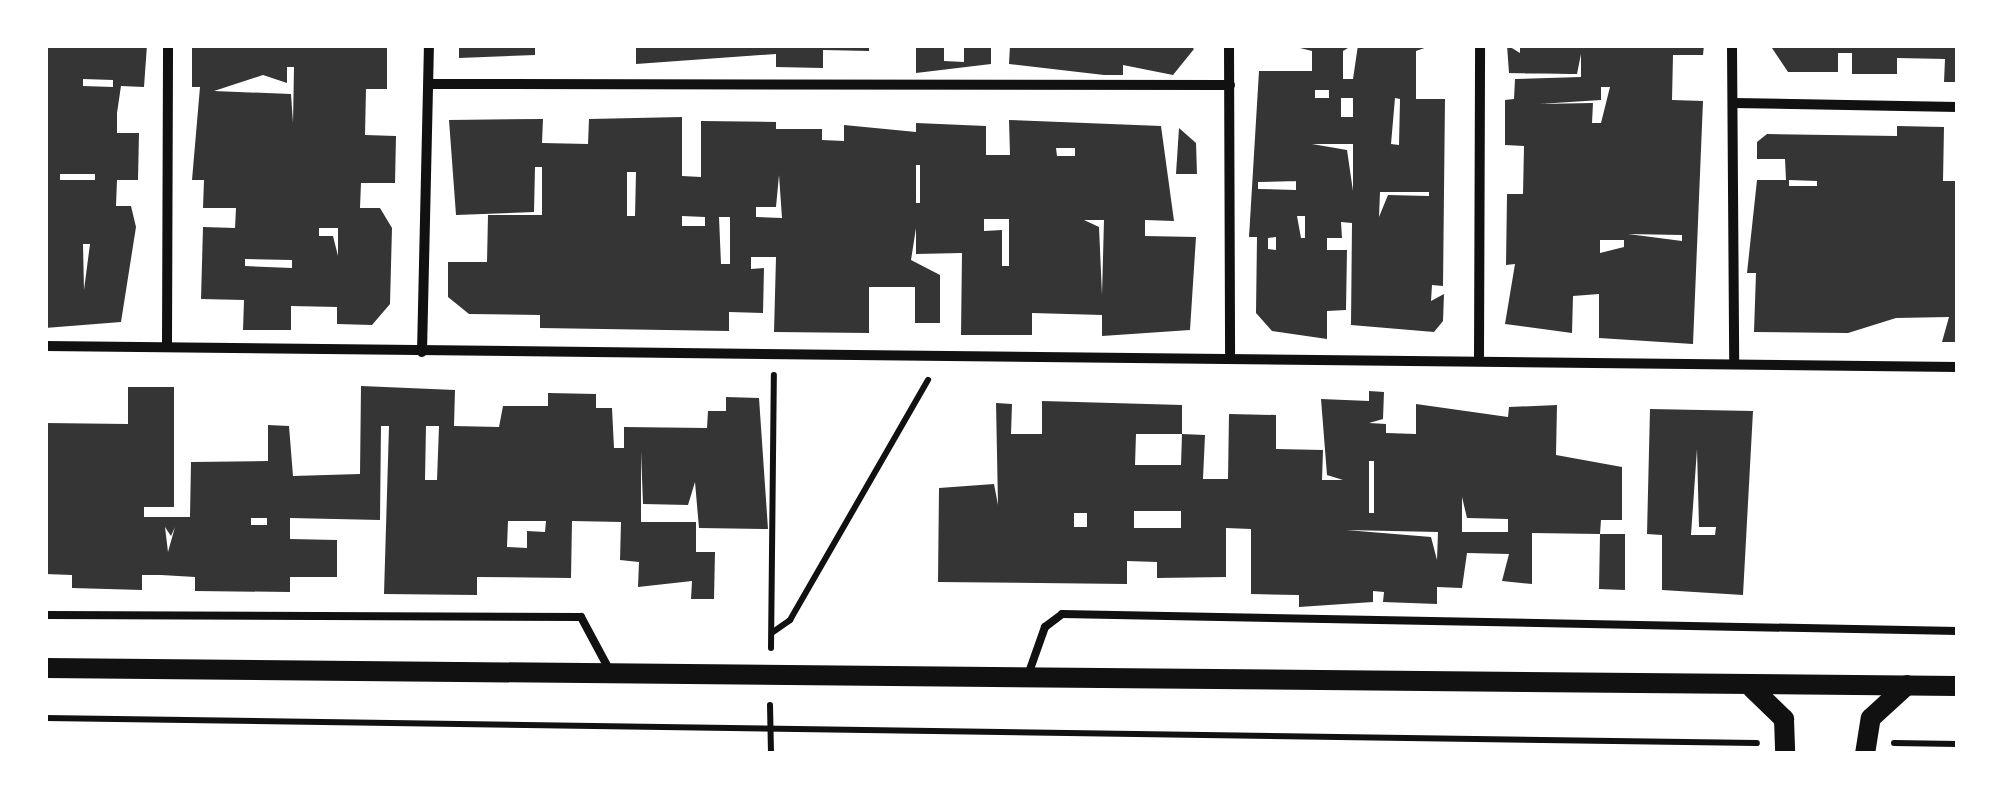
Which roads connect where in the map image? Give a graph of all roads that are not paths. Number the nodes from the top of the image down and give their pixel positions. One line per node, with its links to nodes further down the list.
1 (168, 45): 10 (street)
2 (429, 45): 6 (street)
3 (1230, 45): 7 (street)
4 (1480, 45): 14 (street)
5 (1732, 45): 8 (street)
6 (429, 84): 7 (street); 12 (street)
7 (1230, 85): 13 (street)
8 (1732, 104): 9 (street); 15 (street)
9 (1958, 106)
10 (167, 343): 11 (street); 12 (street)
11 (45, 346)
12 (422, 352): 13 (street)
13 (1230, 353): 14 (street)
14 (1479, 356): 15 (street)
15 (1734, 361): 16 (street)
16 (1958, 367)
17 (45, 615): 20 (lane)
18 (1958, 630): 21 (lane)
19 (45, 668): 20 (main road)
20 (610, 671): 21 (main road)
21 (1028, 676): 24 (main road)
22 (1907, 685): 23 (main road); 24 (main road); 26 (main road)
23 (1958, 686)
24 (1752, 688): 25 (main road)
25 (1786, 748)
26 (1864, 749)

